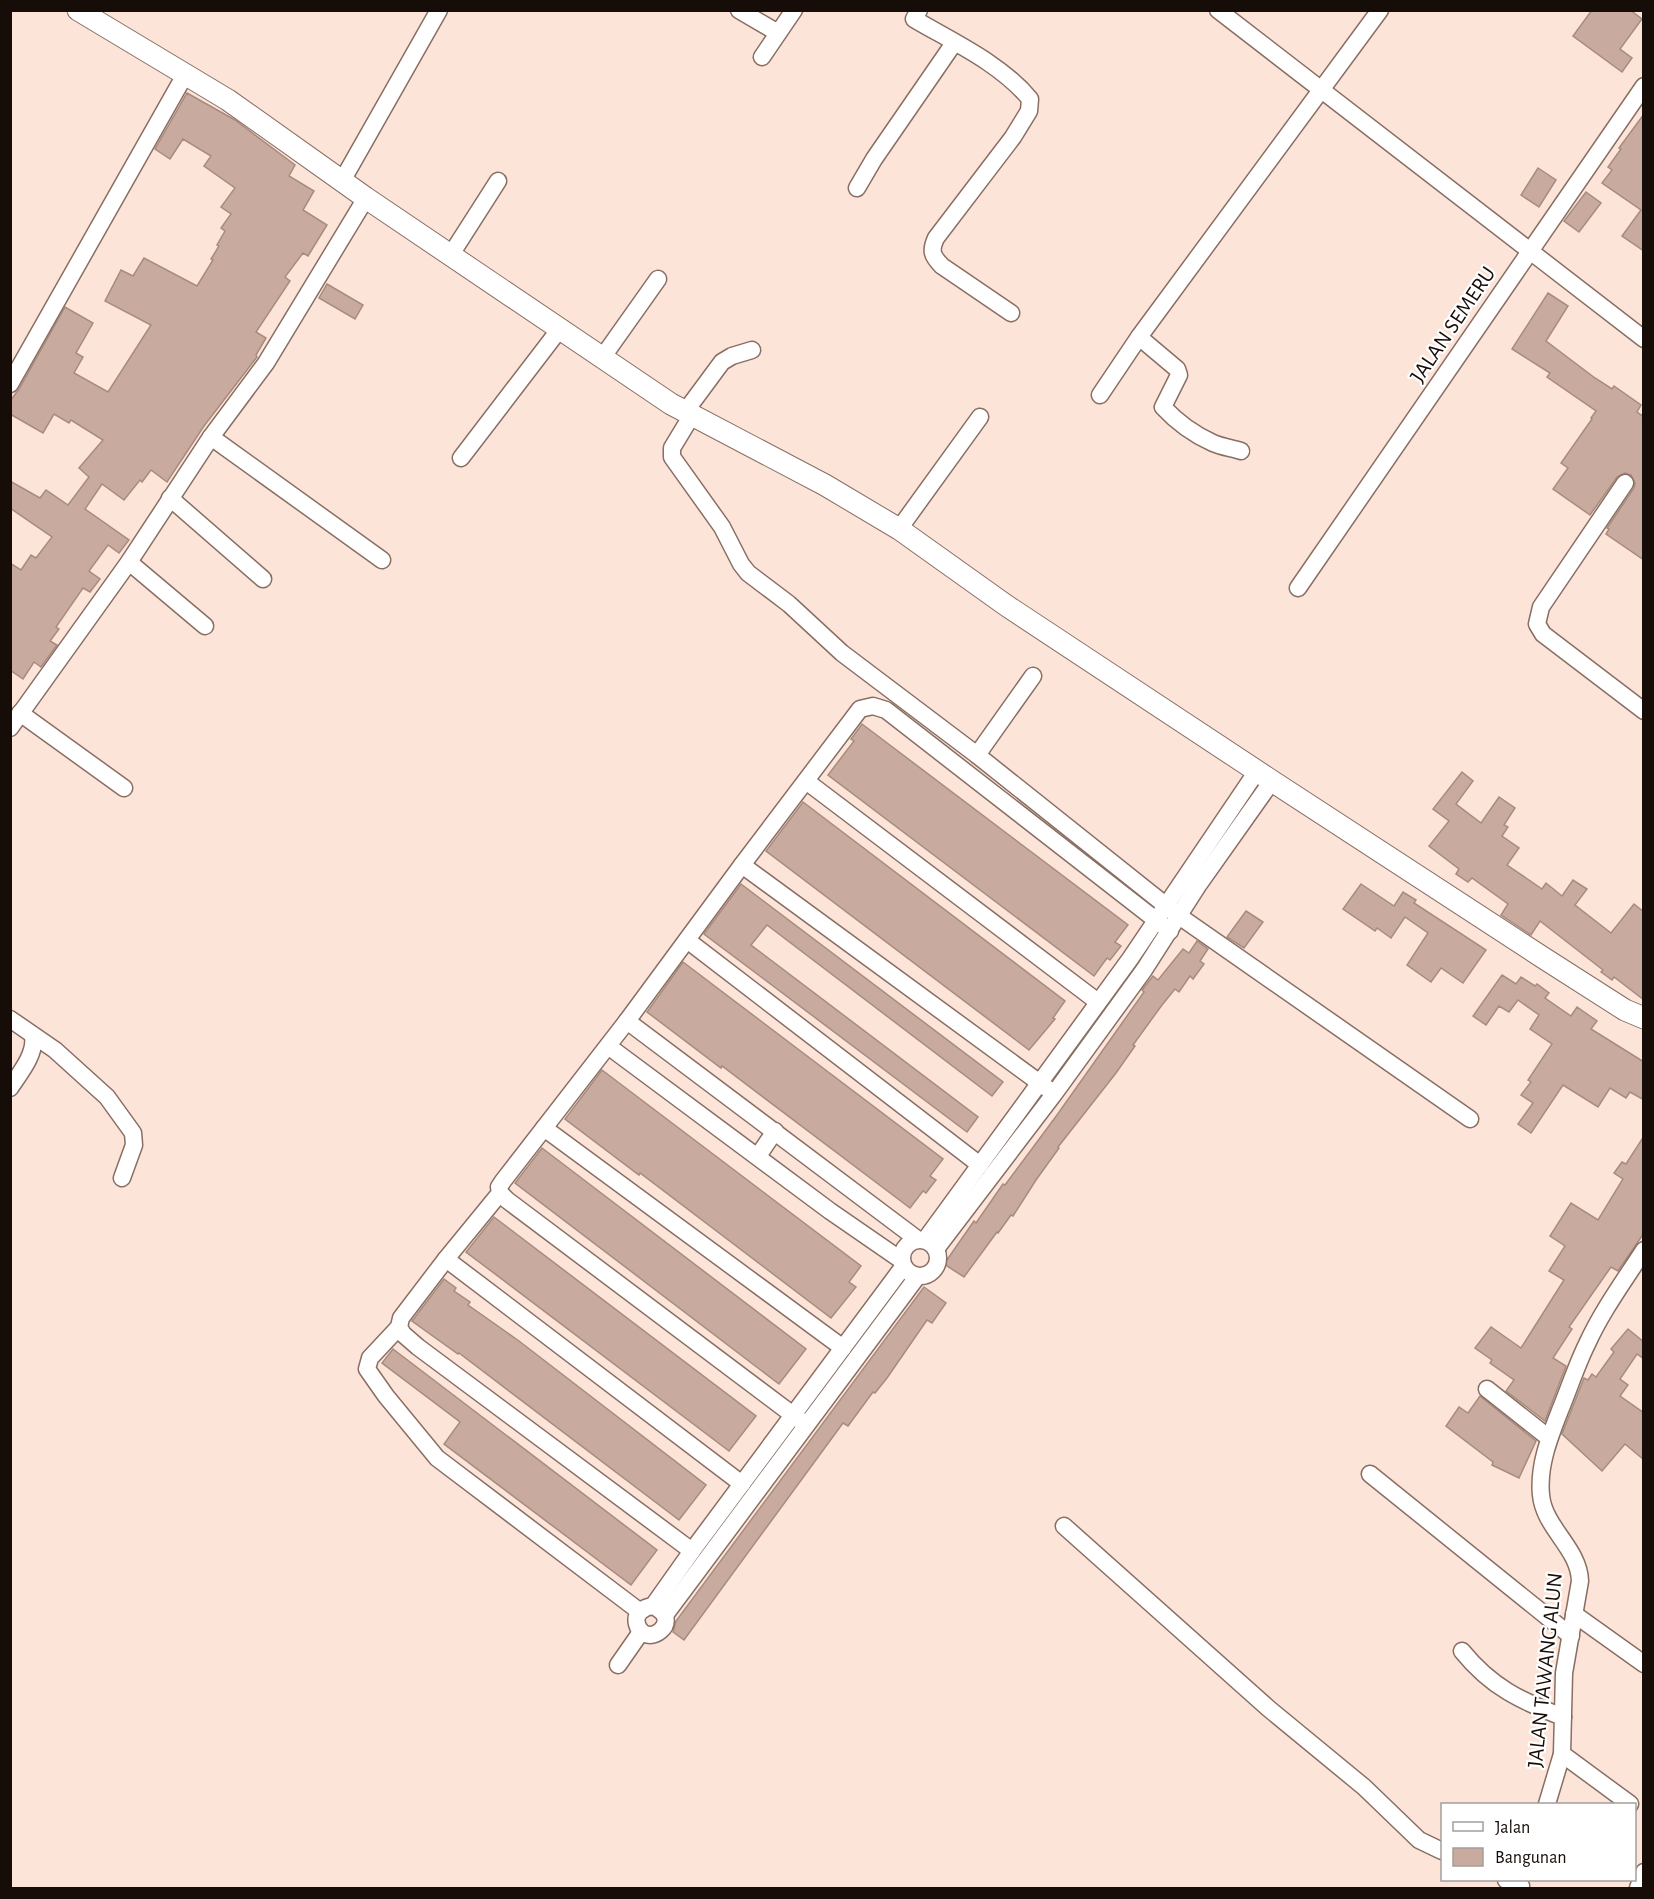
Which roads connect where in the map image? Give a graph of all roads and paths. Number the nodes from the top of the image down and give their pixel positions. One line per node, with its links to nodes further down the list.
1 (78, 10): 11 (street)
2 (439, 10): 14 (street)
3 (739, 10): 8 (street)
4 (794, 10): 8 (street)
5 (1218, 10): 13 (street)
6 (1380, 10): 13 (street)
7 (912, 13): 9 (street)
8 (778, 33): 10 (street)
9 (954, 43): 16 (street); 21 (street)
10 (762, 57)
11 (186, 73): 14 (street); 27 (street)
12 (1644, 86): 19 (street, JALAN SEMERU)
13 (1314, 97): 19 (street); 23 (street)
14 (342, 181): 17 (street)
15 (498, 181): 18 (street)
16 (857, 188)
17 (366, 198): 18 (street); 31 (street)
18 (450, 256): 22 (street)
19 (1523, 259): 24 (street); 40 (street, JALAN SEMERU)
20 (658, 279): 26 (street)
21 (1011, 313)
22 (559, 330): 26 (street); 33 (street)
23 (1139, 337): 28 (street); 32 (street)
24 (1644, 339)
25 (753, 350): 29 (street)
26 (602, 358): 29 (street)
27 (10, 384)
28 (1100, 395)
29 (688, 414): 36 (street); 46 (street)
30 (980, 417): 36 (street)
31 (211, 436): 35 (street); 37 (street)
32 (1241, 451)
33 (460, 458)
34 (1625, 483): 43 (street)
35 (170, 498): 38 (street); 39 (street)
36 (898, 529): 47 (street)
37 (382, 560)
38 (129, 562): 41 (street); 44 (street)
39 (263, 579)
40 (1298, 588)
41 (205, 626)
42 (1033, 676): 46 (street)
43 (1644, 711)
44 (20, 713): 45 (street); 49 (street)
45 (10, 728)
46 (977, 756): 54 (street)
47 (1264, 776): 50 (street); 51 (street); 60 (street)
48 (806, 781): 52 (street); 56 (street); 59 (street)
49 (124, 788)
50 (1229, 813): 51 (street); 53 (street)
51 (1243, 823): 53 (street)
52 (742, 865): 58 (street); 65 (street)
53 (1192, 880): 54 (street); 55 (street)
54 (1165, 905): 55 (street); 56 (street)
55 (1179, 916): 57 (street); 68 (street)
56 (1155, 920): 57 (street); 59 (street)
57 (1170, 931): 67 (street)
58 (687, 940): 62 (street); 72 (street)
59 (1098, 1002): 65 (street)
60 (1644, 1018)
61 (10, 1019): 63 (street)
62 (627, 1021): 64 (street); 70 (street)
63 (33, 1036): 66 (street); 73 (street)
64 (608, 1046): 69 (street); 71 (street)
65 (1040, 1083): 67 (street); 72 (street)
66 (10, 1088)
67 (1054, 1094): 75 (street)
68 (1470, 1119)
69 (544, 1128): 74 (street); 80 (street)
70 (775, 1131): 71 (street); 75 (street)
71 (758, 1156): 78 (street)
72 (980, 1165): 75 (street)
73 (122, 1178)
74 (500, 1193): 77 (street); 82 (street)
75 (926, 1243): 78 (street); 78 (street)
76 (1644, 1250): 84 (street, JALAN TAWANG ALUN)
77 (446, 1259): 79 (street); 86 (street)
78 (907, 1268): 80 (street); 83 (street)
79 (399, 1327): 88 (street); 89 (street)
80 (843, 1348): 82 (street)
81 (1487, 1389): 84 (street)
82 (793, 1415): 83 (street); 86 (street)
83 (807, 1426): 89 (street)
84 (1549, 1438): 90 (street, JALAN TAWANG ALUN)
85 (1371, 1474): 92 (street)
86 (742, 1484): 88 (street)
87 (1064, 1526): 100 (street)
88 (692, 1551): 89 (street)
89 (652, 1611): 91 (street); 91 (street)
90 (1574, 1614): 92 (street, JALAN TAWANG ALUN); 94 (street)
91 (642, 1632): 95 (street)
92 (1570, 1636): 96 (street, JALAN TAWANG ALUN)
93 (1462, 1651): 96 (street)
94 (1644, 1664)
95 (618, 1665)
96 (1563, 1717): 97 (street, JALAN TAWANG ALUN)
97 (1562, 1754): 98 (street, JALAN TAWANG ALUN); 99 (street)
98 (1546, 1803)
99 (1629, 1803)
100 (1441, 1850)
101 (1644, 1872): 102 (street)
102 (1638, 1888)

